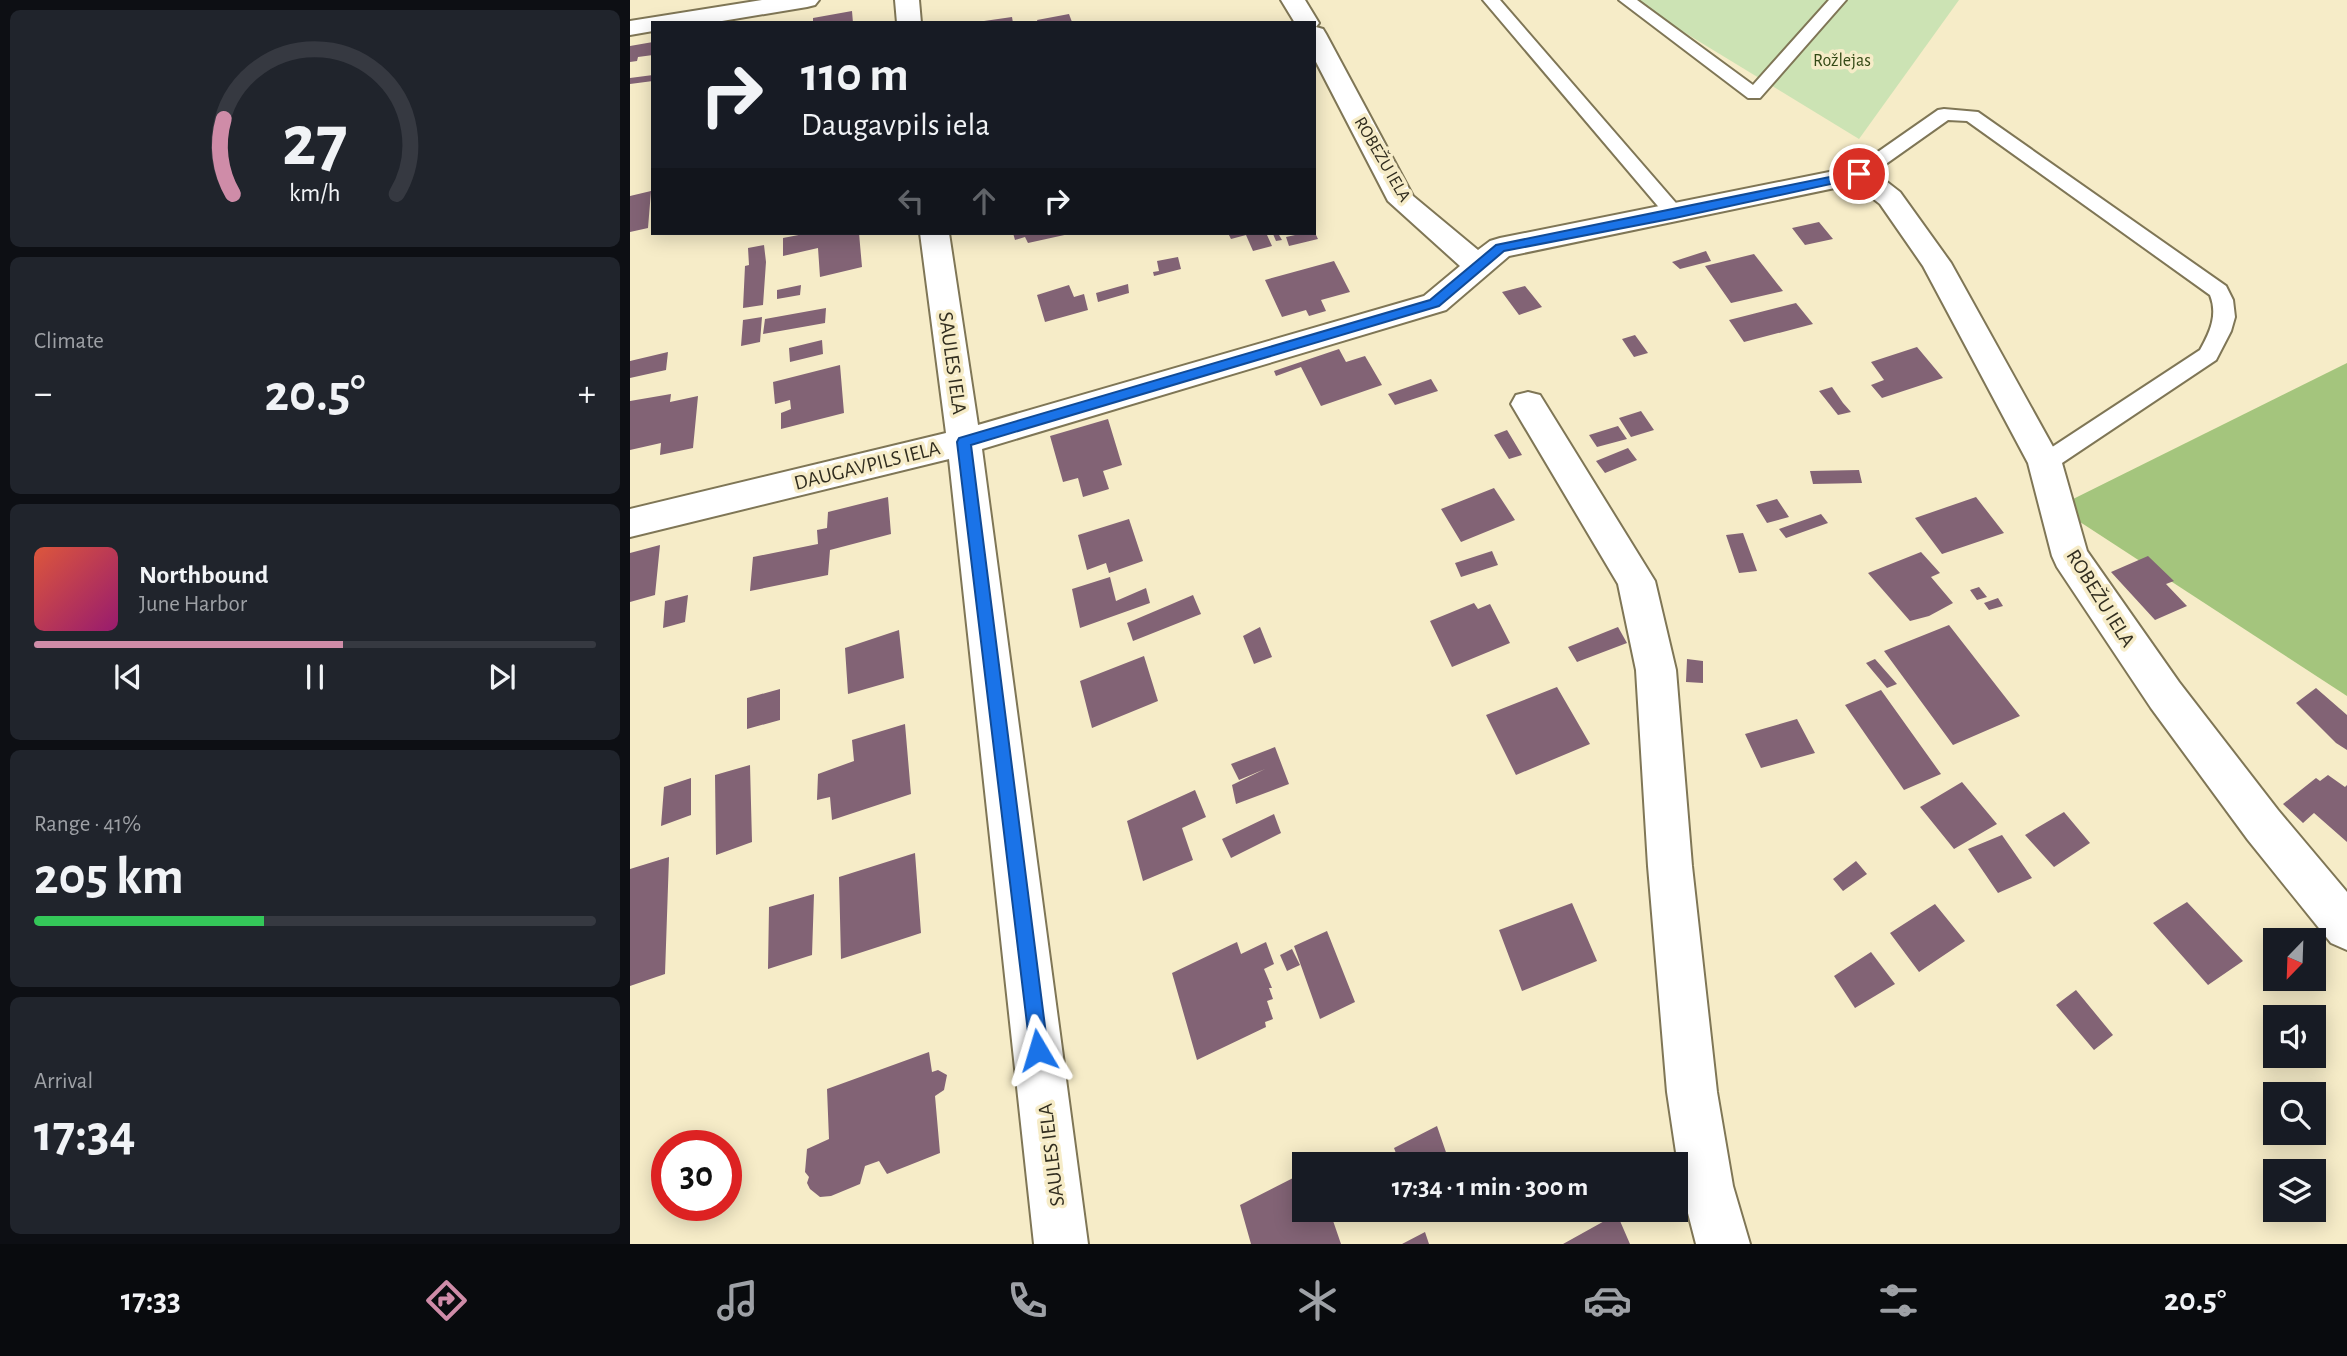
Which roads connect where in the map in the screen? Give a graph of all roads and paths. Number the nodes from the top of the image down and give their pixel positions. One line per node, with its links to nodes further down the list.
1 (807, 0): 7 (street)
2 (907, 0): 8 (street)
3 (1293, 0): 9 (street)
4 (1491, 0): 14 (lane)
5 (1627, 0): 6 (lane)
6 (1838, 0)
7 (676, 21)
8 (909, 21)
9 (1306, 21)
10 (651, 24): 11 (street)
11 (630, 28)
12 (1316, 38): 16 (street, ROBEŽU IELA)
13 (1859, 174): 14 (street, DAUGAVPILS IELA); 19 (street, ROBEŽU IELA); 19 (lane)
14 (1675, 214): 16 (street, DAUGAVPILS IELA)
15 (934, 235): 18 (street, SAULES IELA)
16 (1477, 265): 18 (street, DAUGAVPILS IELA)
17 (1528, 404): 23 (street)
18 (964, 442): 20 (street, DAUGAVPILS IELA); 22 (street, SAULES IELA)
19 (2045, 463): 21 (street, ROBEŽU IELA)
20 (630, 523)
21 (2347, 927)
22 (1061, 1244)
23 (1723, 1244)

